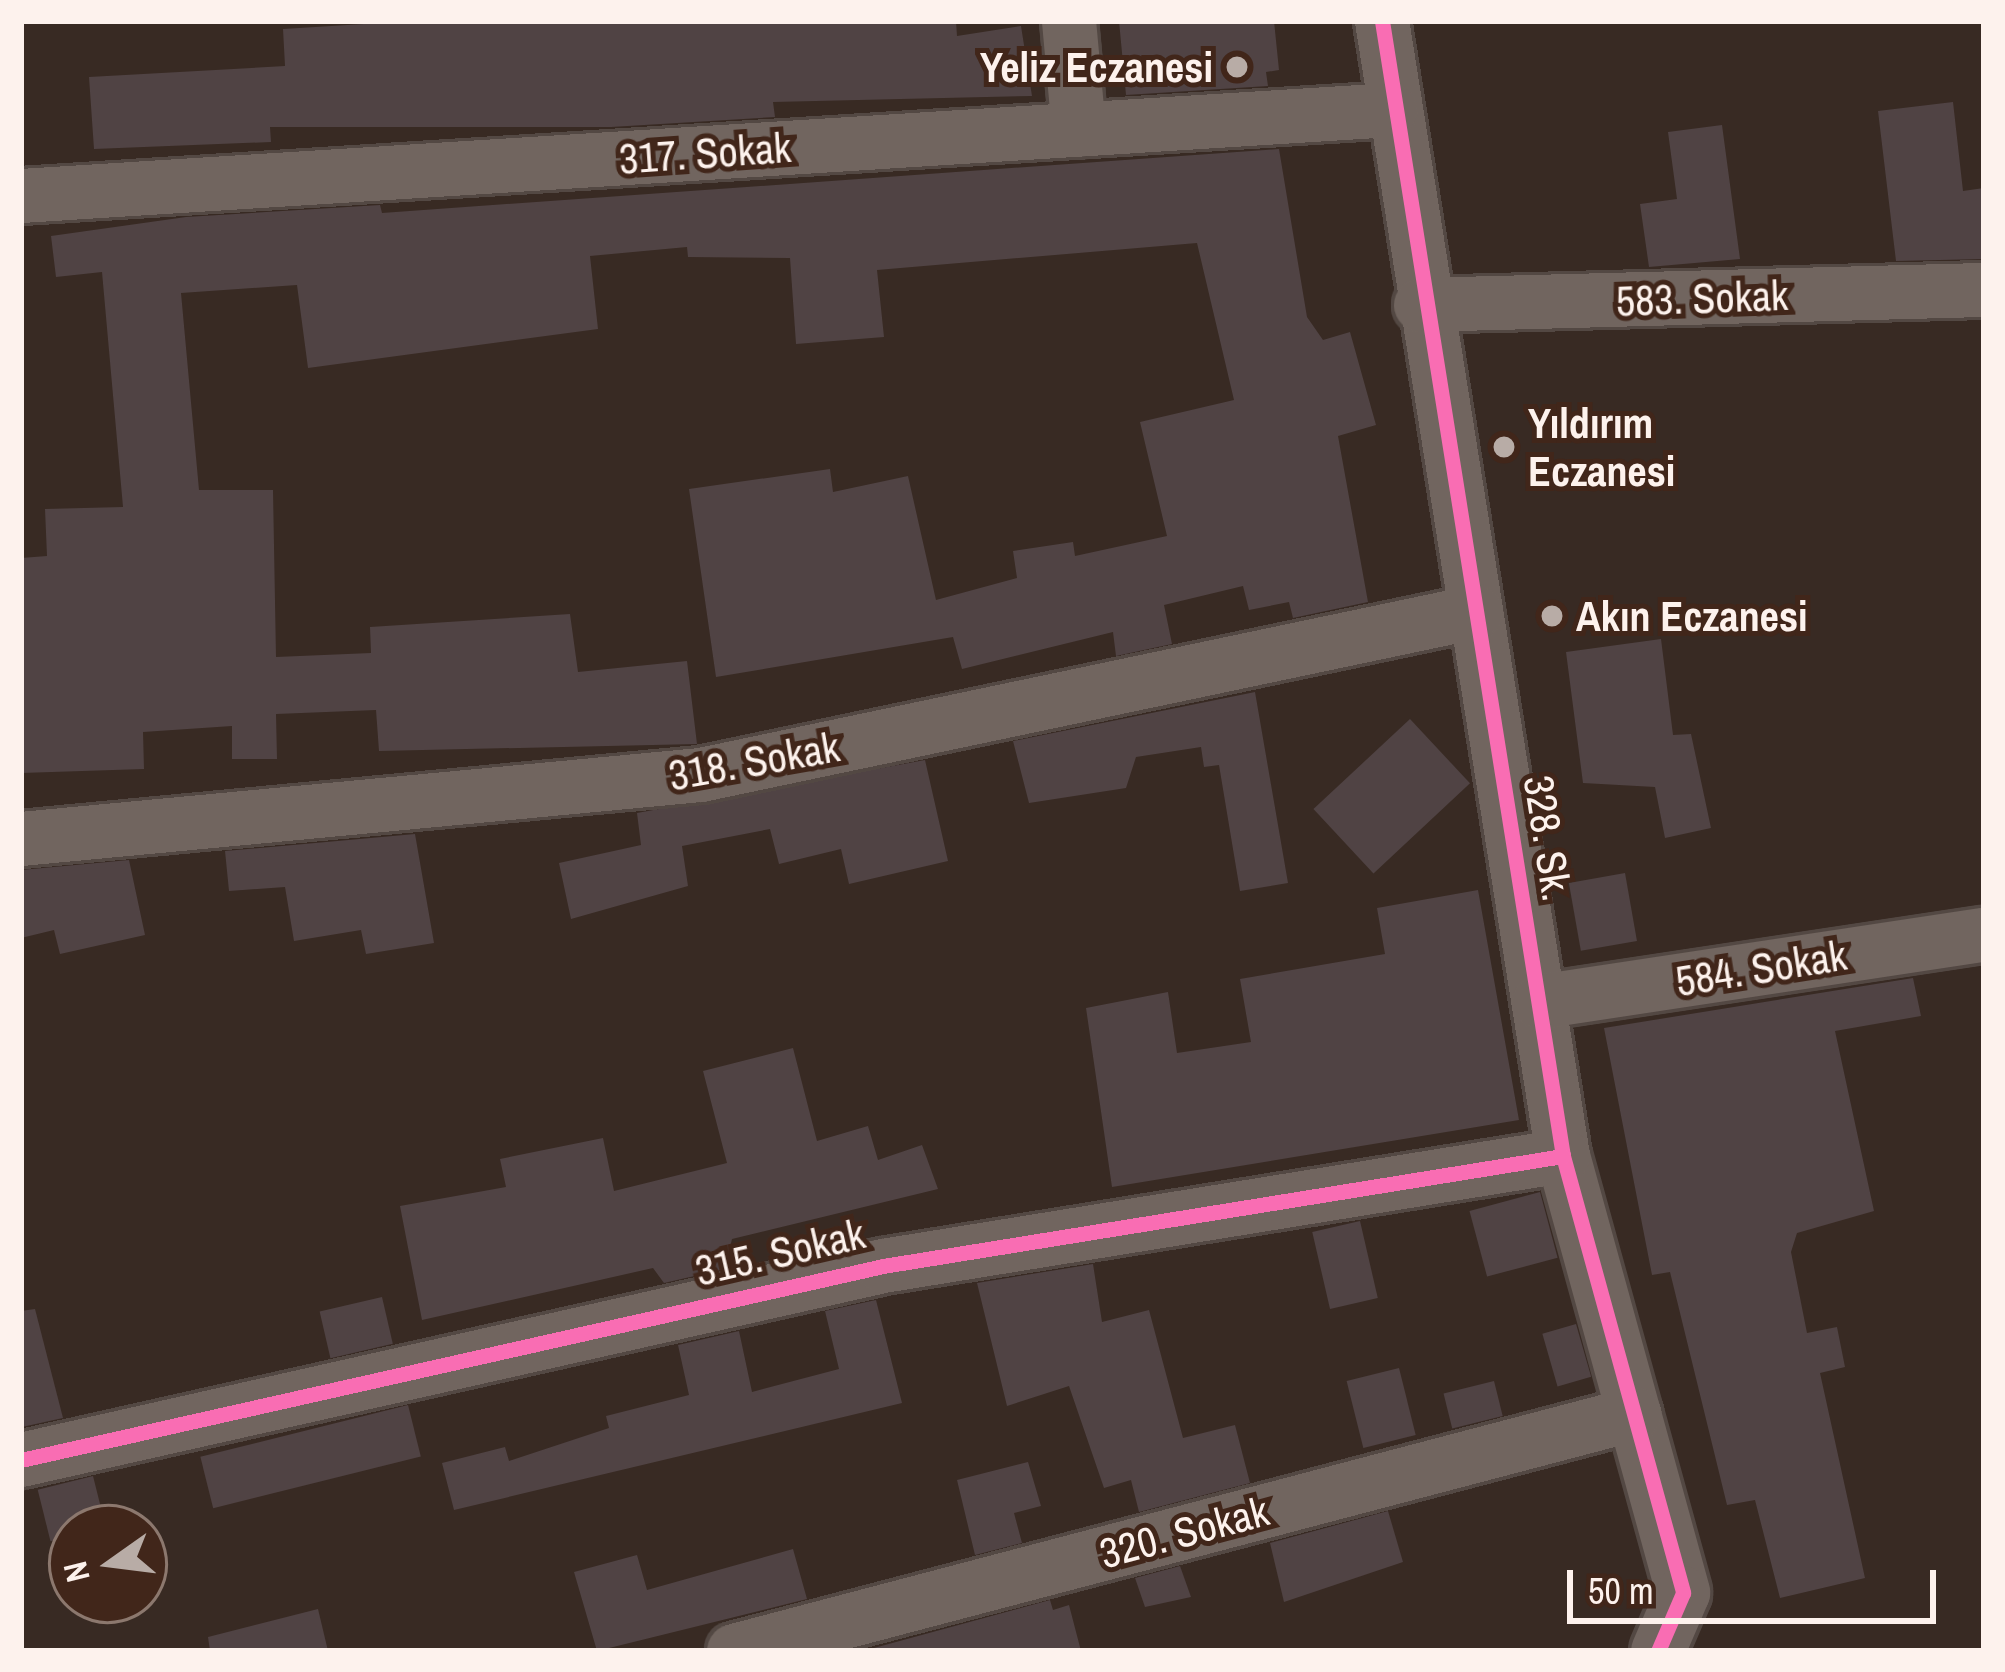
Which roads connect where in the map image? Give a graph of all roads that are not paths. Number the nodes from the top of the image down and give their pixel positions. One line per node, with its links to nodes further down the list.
1 (1069, 21): 4 (street)
2 (1382, 21): 3 (street, 328. Sk.)
3 (1390, 110): 4 (street, 317. Sokak); 7 (street, 328. Sk.)
4 (1079, 130): 5 (street, 317. Sokak)
5 (21, 196)
6 (1984, 290): 7 (street, 583. Sokak)
7 (1421, 305): 8 (street, 328. Sk.)
8 (1476, 612): 9 (street, 318. Sokak); 11 (street, 328. Sk.)
9 (21, 839)
10 (1984, 935): 11 (street, 584. Sokak)
11 (1539, 1002): 12 (street, 328. Sk.)
12 (1563, 1156): 13 (street, 328. Sk.); 14 (street, 315. Sokak)
13 (1634, 1414): 15 (street, 320. Sokak); 16 (street, 328. Sk.)
14 (21, 1460)
15 (734, 1651)
16 (1658, 1651)

